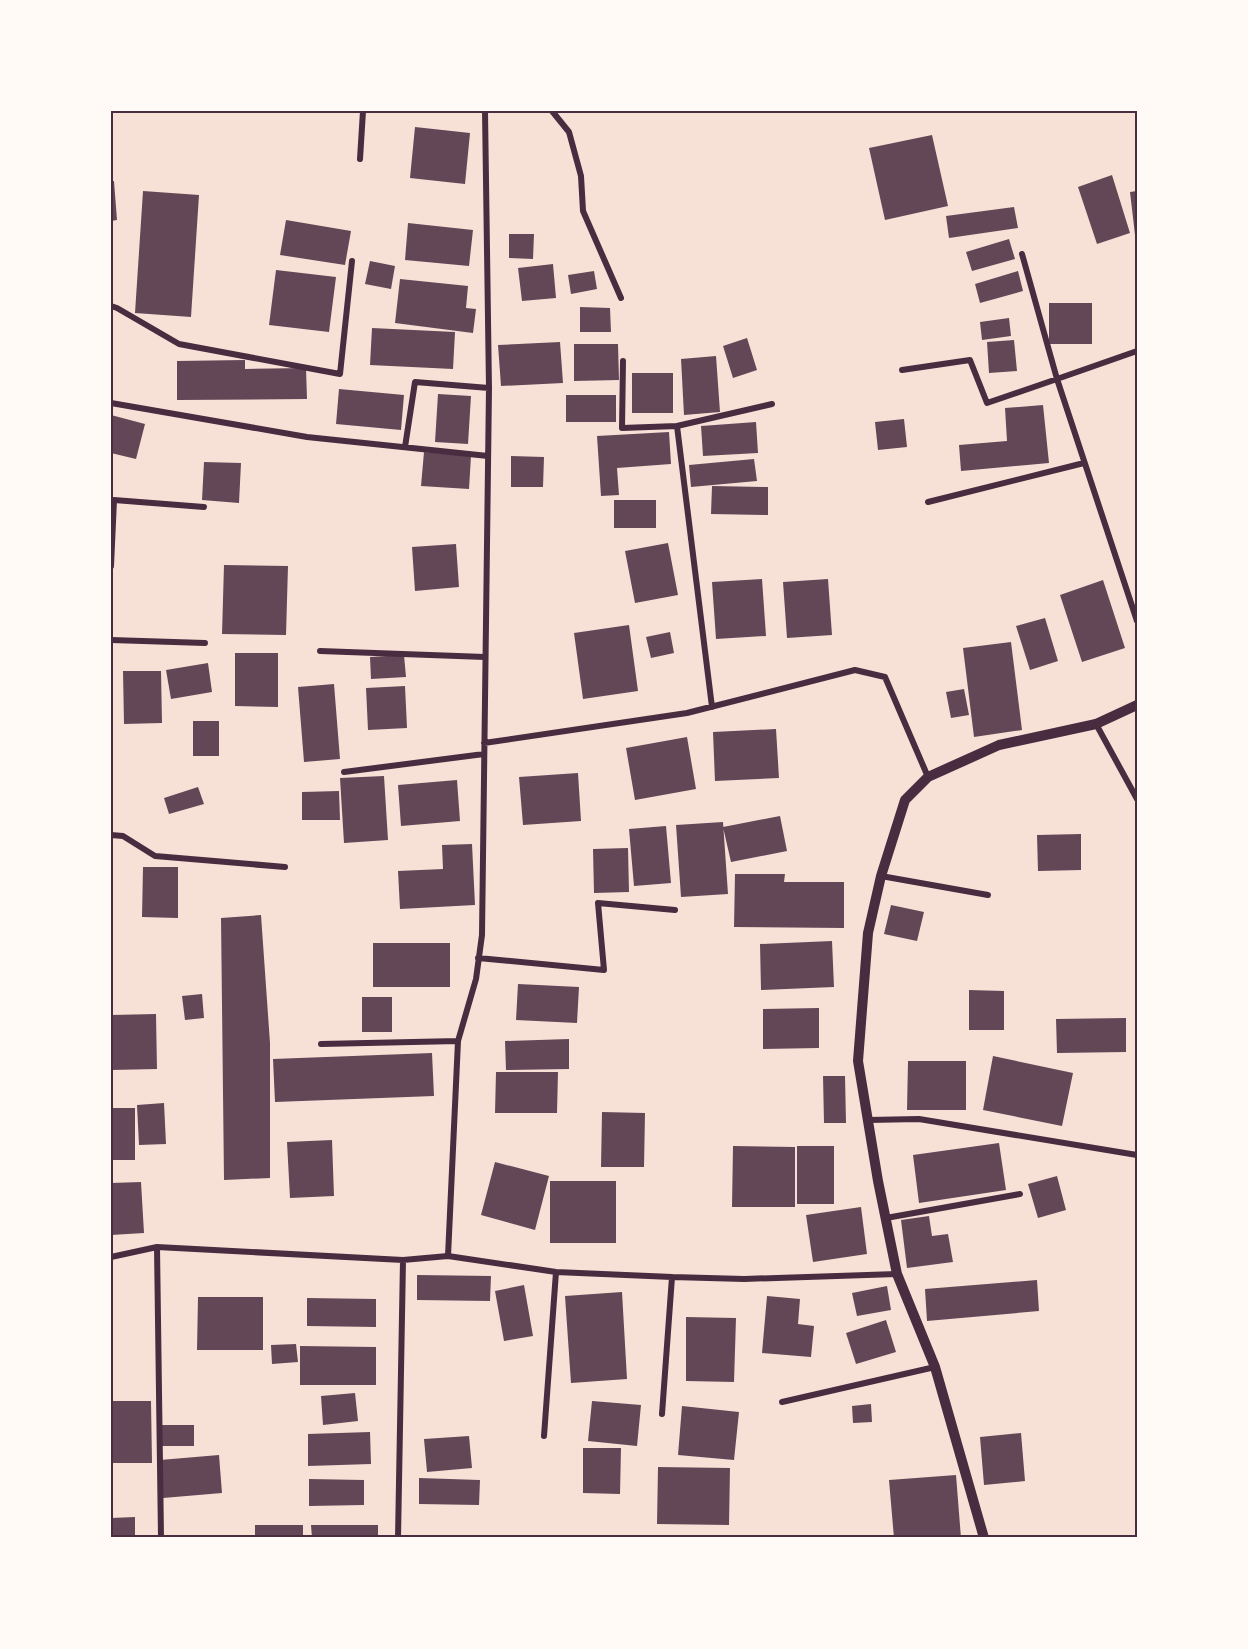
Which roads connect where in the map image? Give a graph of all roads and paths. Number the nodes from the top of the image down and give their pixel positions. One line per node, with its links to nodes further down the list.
1 (363, 111): 4 (street)
2 (485, 111): 13 (street)
3 (552, 111): 7 (street)
4 (360, 159)
5 (1022, 254): 12 (street)
6 (352, 261): 8 (street)
7 (621, 298)
8 (111, 306)
9 (1137, 351): 12 (street)
10 (623, 361): 16 (street)
11 (902, 370): 12 (street)
12 (1057, 379): 19 (street)
13 (489, 388): 17 (street); 18 (street)
14 (111, 403): 17 (street)
15 (772, 404): 16 (street)
16 (677, 426): 29 (street)
17 (405, 447): 18 (street)
18 (488, 456): 27 (street)
19 (1084, 463): 20 (street); 23 (street)
20 (928, 502)
21 (204, 507): 22 (street)
22 (111, 566)
23 (1137, 621)
24 (111, 640): 25 (street)
25 (205, 643)
26 (320, 651): 27 (street)
27 (485, 657): 31 (street)
28 (1137, 705): 30 (street)
29 (712, 707): 31 (street); 34 (street)
30 (1096, 724): 34 (street); 35 (street)
31 (484, 743): 32 (street)
32 (484, 754): 33 (street); 41 (street)
33 (344, 772)
34 (928, 777): 38 (street)
35 (1137, 799)
36 (111, 835): 37 (street)
37 (285, 867)
38 (881, 876): 39 (street); 44 (street)
39 (988, 895)
40 (675, 910): 41 (street)
41 (478, 958): 42 (street)
42 (458, 1041): 43 (street); 49 (street)
43 (321, 1044)
44 (868, 1120): 45 (street); 47 (street)
45 (1137, 1155)
46 (1020, 1194): 47 (street)
47 (886, 1218): 53 (street)
48 (157, 1246): 50 (street); 51 (street); 59 (street)
49 (448, 1256): 51 (street); 52 (street)
50 (111, 1257)
51 (403, 1260): 60 (street)
52 (556, 1272): 54 (street); 58 (street)
53 (897, 1274): 54 (street); 55 (street)
54 (672, 1277): 57 (street)
55 (935, 1367): 56 (street); 61 (street)
56 (782, 1402)
57 (662, 1414)
58 (544, 1436)
59 (161, 1538)
60 (398, 1538)
61 (984, 1538)

